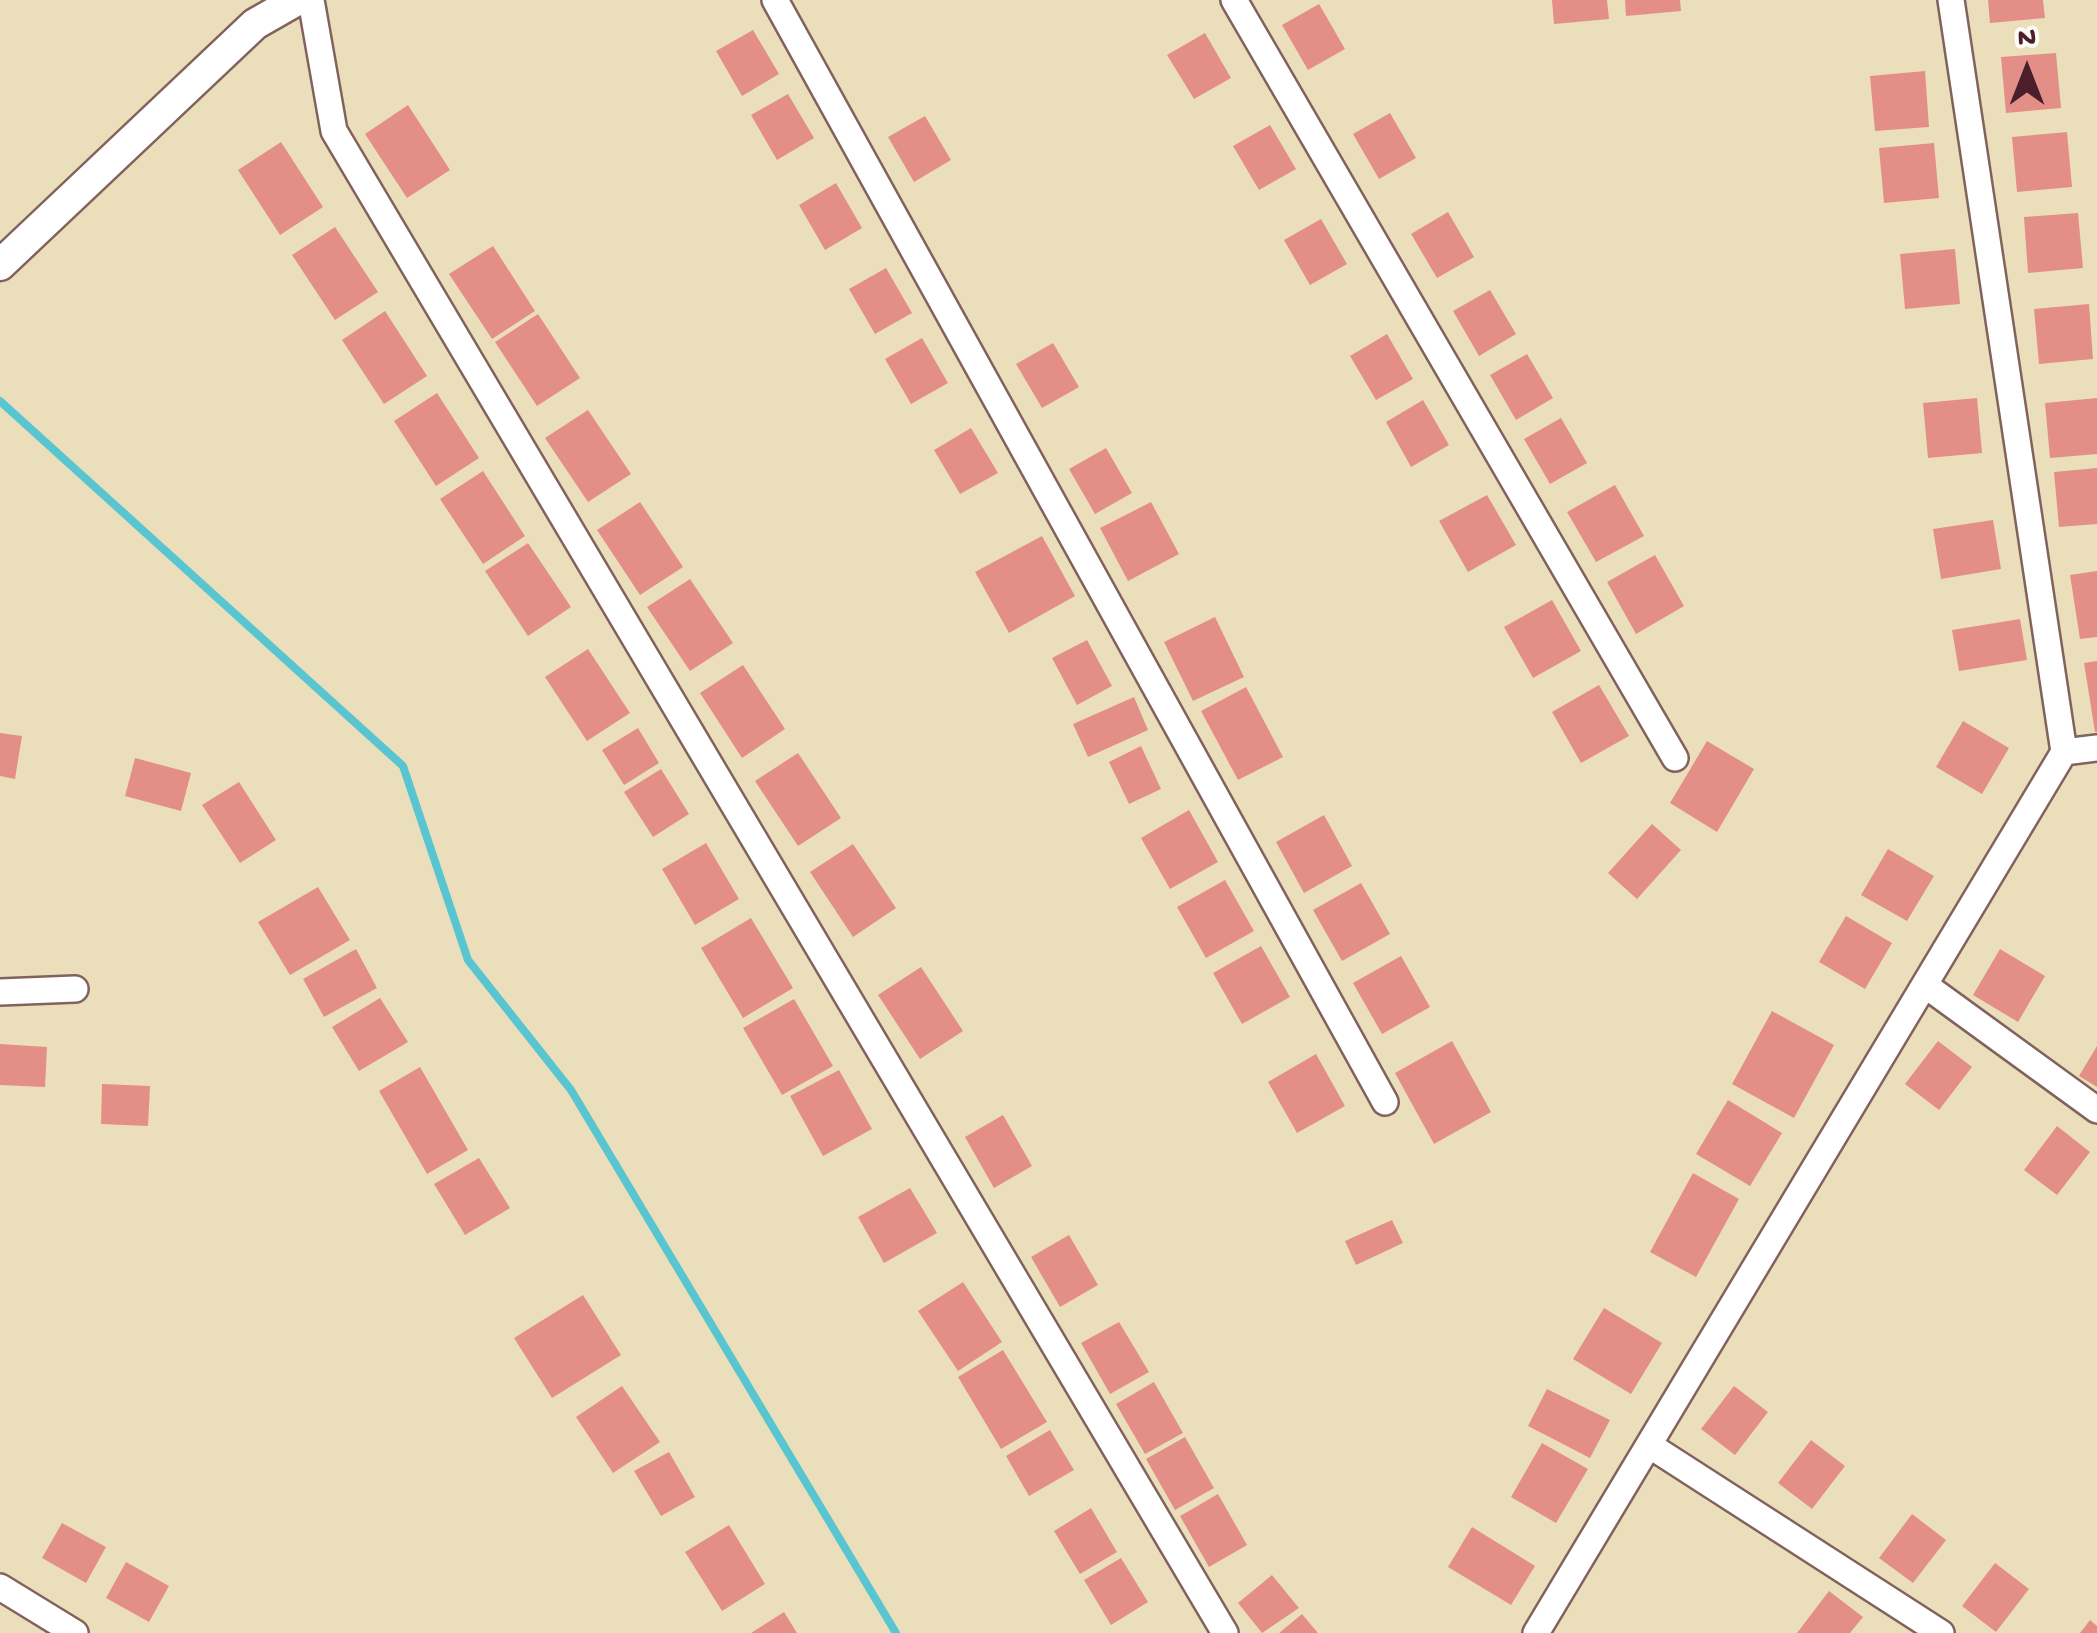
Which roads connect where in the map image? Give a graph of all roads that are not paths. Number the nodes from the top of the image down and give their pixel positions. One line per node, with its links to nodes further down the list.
1 (296, 0): 6 (street)
2 (311, 0): 18 (street)
3 (775, 0): 13 (street)
4 (1234, 0): 9 (street)
5 (1951, 0): 8 (street)
6 (0, 265)
7 (2097, 748): 8 (street)
8 (2064, 752): 10 (street)
9 (1675, 758)
10 (1925, 985): 14 (street); 15 (street)
11 (75, 989): 12 (street)
12 (0, 992)
13 (1385, 1102)
14 (2097, 1110)
15 (1649, 1445): 19 (street); 20 (street)
16 (0, 1587): 17 (street)
17 (76, 1633)
18 (1225, 1633)
19 (1536, 1633)
20 (1941, 1633)

